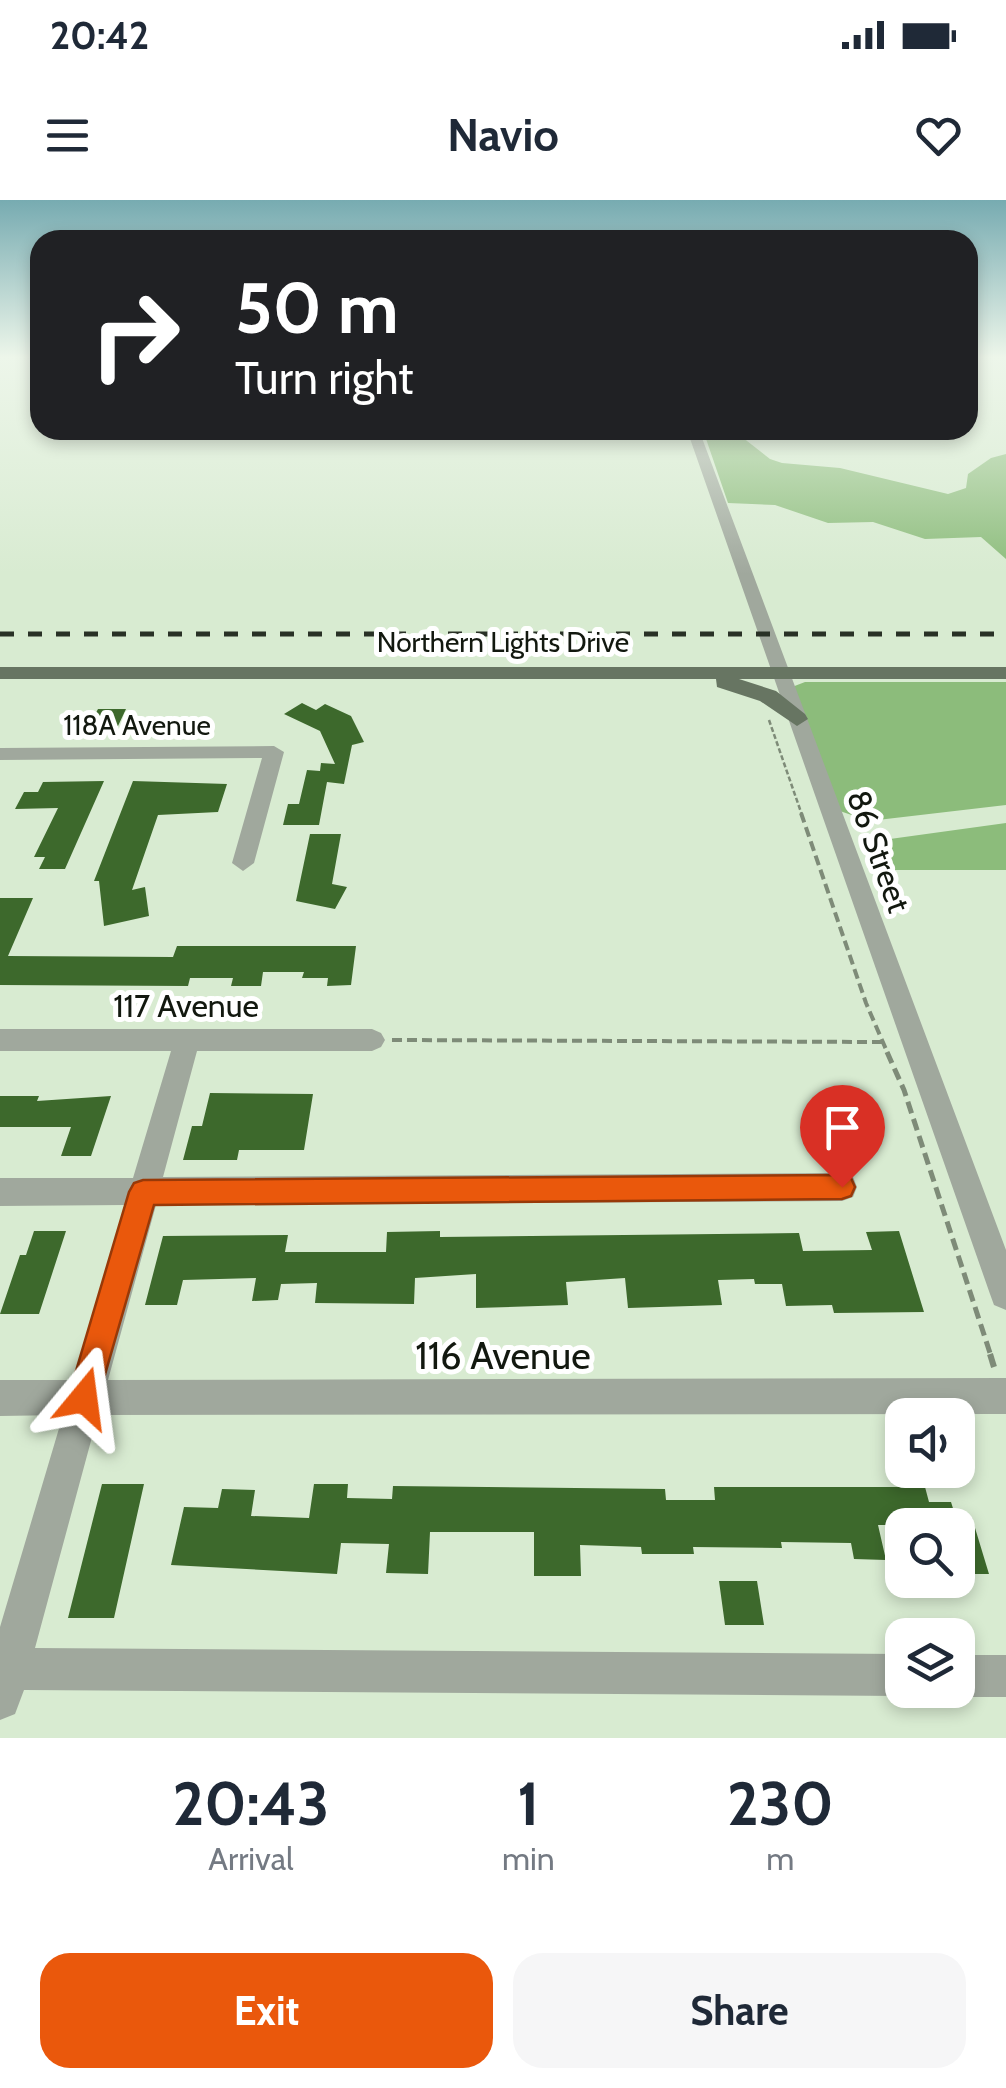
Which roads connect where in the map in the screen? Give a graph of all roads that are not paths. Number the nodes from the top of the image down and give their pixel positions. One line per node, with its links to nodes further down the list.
1 (697, 440): 3 (street, 86 Street)
2 (643, 672): 3 (main road, Northern Lights Drive); 5 (main road, Northern Lights Drive); 6 (main road)
3 (779, 672): 4 (main road, Northern Lights Drive); 6 (street, 86 Street)
4 (1006, 672)
5 (0, 673)
6 (796, 719): 16 (street, 86 Street)
7 (7, 754): 8 (street); 9 (street, 118A Avenue)
8 (0, 779)
9 (243, 863)
10 (0, 1040): 11 (street, 117 Avenue)
11 (187, 1040): 12 (street, 117 Avenue); 15 (street)
12 (372, 1040)
13 (842, 1187): 15 (street)
14 (0, 1192): 15 (street)
15 (143, 1192): 19 (street)
16 (1006, 1294)
17 (1005, 1396): 19 (street, 116 Avenue)
18 (0, 1398): 19 (street, 116 Avenue)
19 (84, 1398): 23 (street)
20 (885, 1676): 23 (street)
21 (975, 1676): 22 (street)
22 (1006, 1676)
23 (3, 1679)

